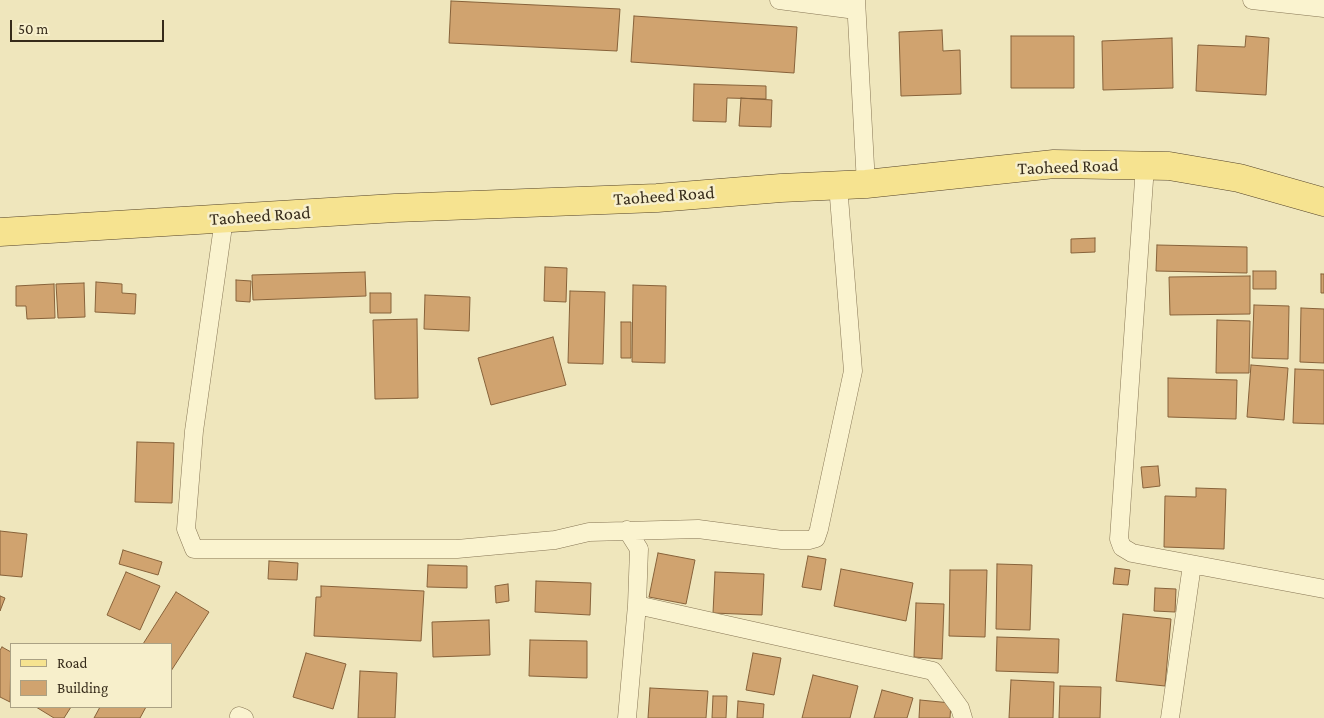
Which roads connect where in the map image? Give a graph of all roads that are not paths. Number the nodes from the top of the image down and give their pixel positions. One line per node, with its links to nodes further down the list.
1 (778, 0): 3 (street)
2 (1252, 0): 4 (street)
3 (856, 5): 6 (street)
4 (1324, 8)
5 (1145, 166): 6 (main road, Taoheed Road); 8 (main road, Taoheed Road); 12 (street)
6 (866, 184): 7 (main road, Taoheed Road)
7 (838, 185): 9 (main road, Taoheed Road); 11 (street)
8 (1324, 202)
9 (224, 219): 10 (main road, Taoheed Road); 11 (street)
10 (0, 232)
11 (627, 530): 14 (street)
12 (1192, 565): 13 (street); 17 (street)
13 (1324, 588)
14 (636, 605): 15 (street); 16 (street)
15 (627, 718)
16 (963, 718)
17 (1170, 718)

